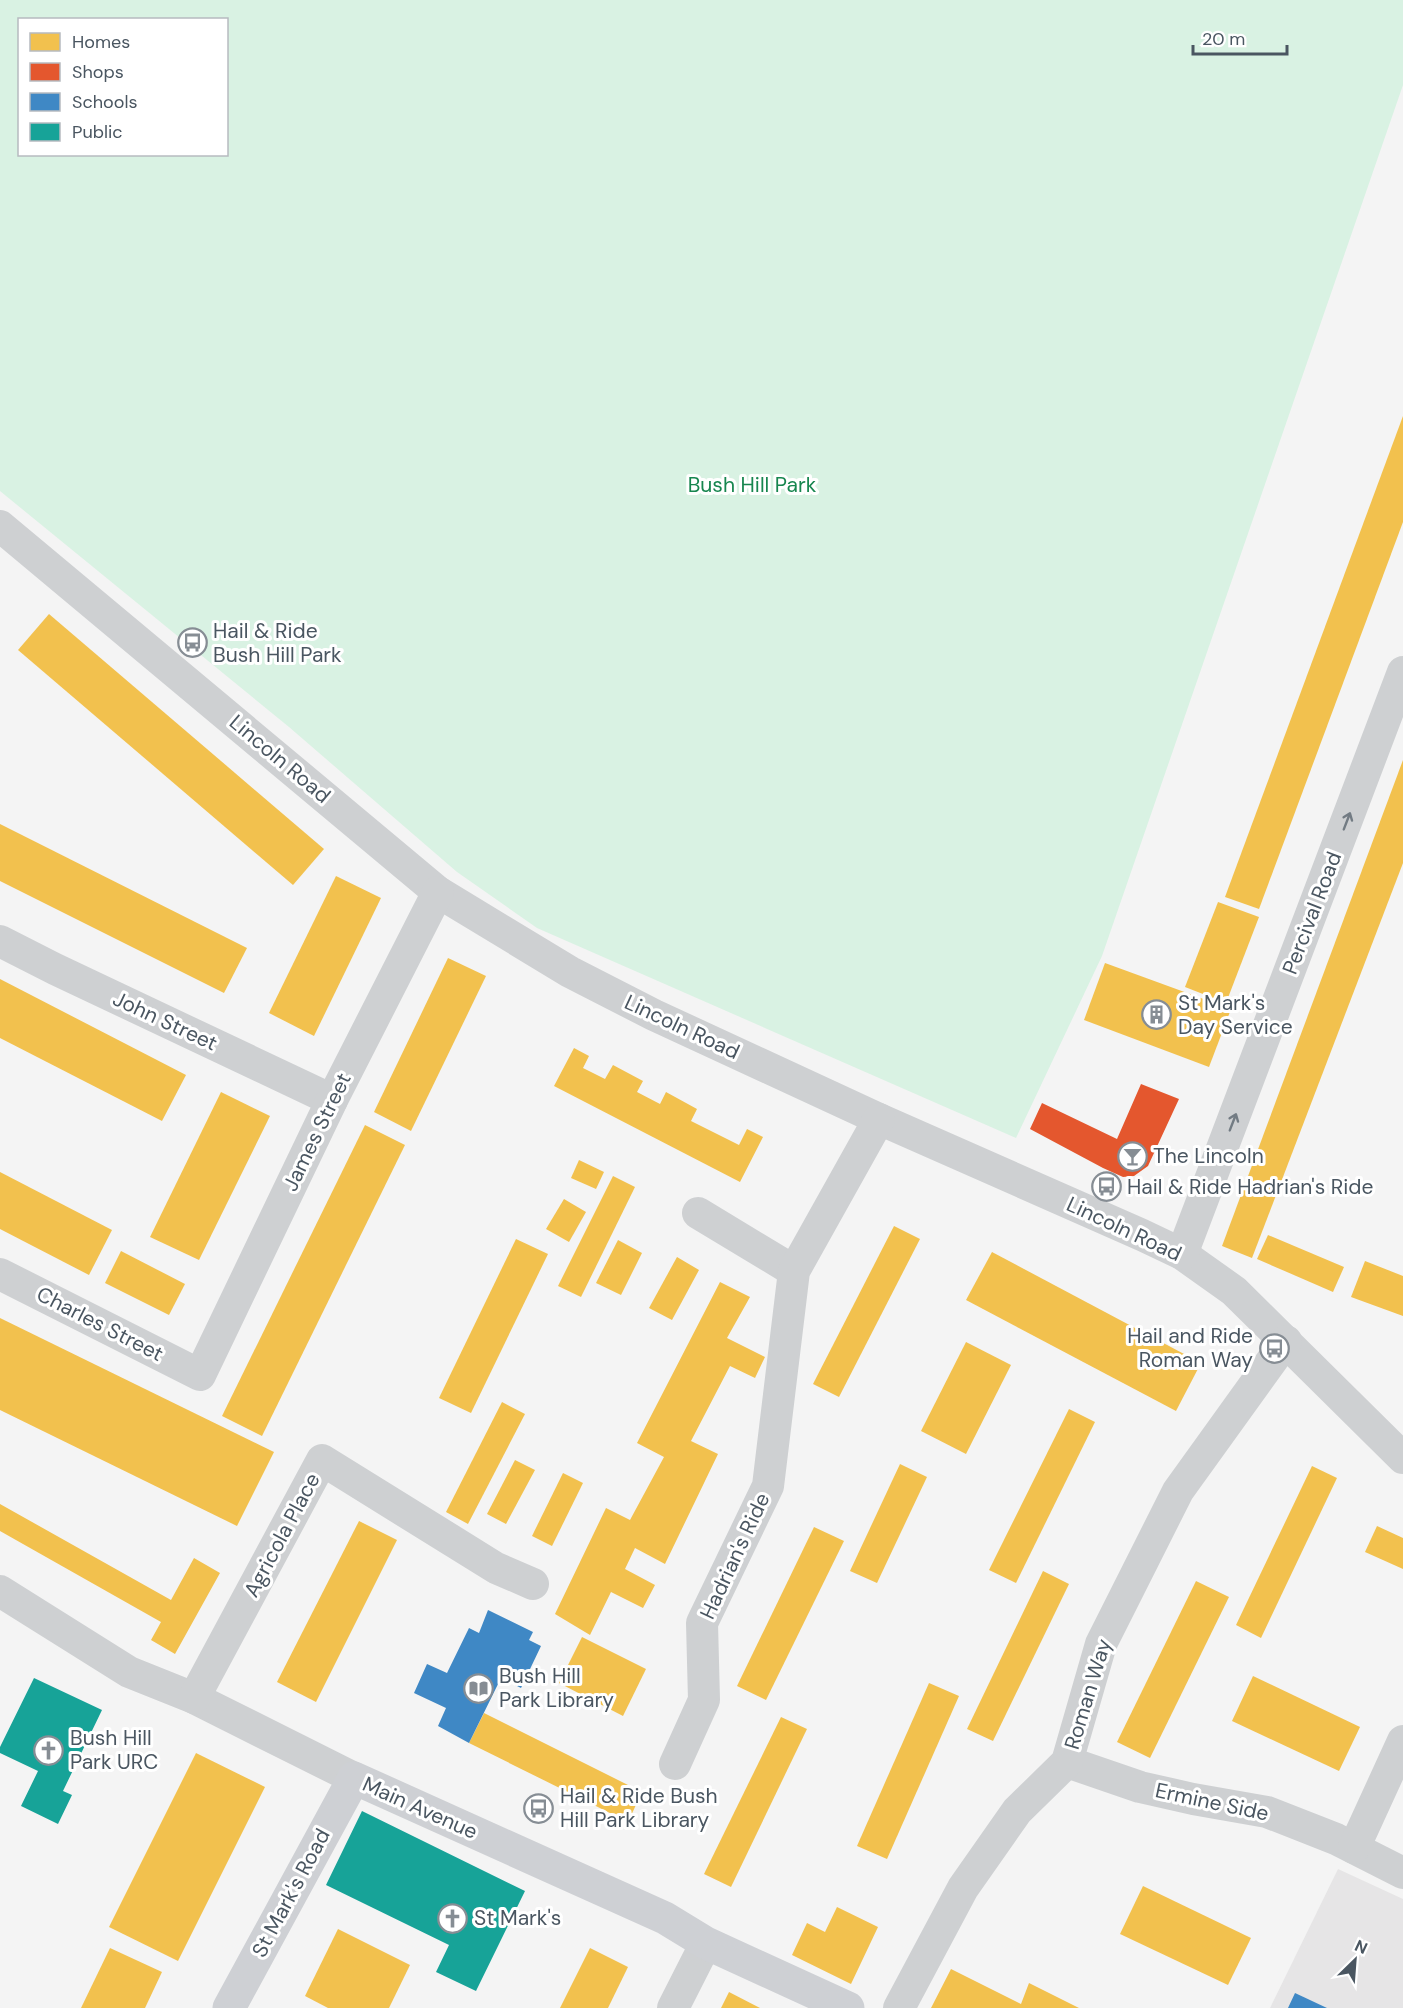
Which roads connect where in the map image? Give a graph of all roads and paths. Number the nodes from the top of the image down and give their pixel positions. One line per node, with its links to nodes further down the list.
1 (0, 526): 3 (street, Lincoln Road)
2 (1403, 672): 8 (street, Percival Road, one-way to 2)
3 (438, 892): 5 (street, James Street); 6 (street, Lincoln Road)
4 (0, 941): 5 (street, John Street)
5 (332, 1100): 12 (street, James Street)
6 (879, 1119): 8 (street, Lincoln Road); 9 (street, Hadrian's Ride)
7 (698, 1213): 9 (street)
8 (1182, 1254): 11 (street, Lincoln Road)
9 (794, 1271): 19 (street, Hadrian's Ride)
10 (0, 1274): 12 (street, Charles Street)
11 (1286, 1341): 13 (street, Lincoln Road); 18 (street, Roman Way)
12 (200, 1375)
13 (1403, 1458)
14 (533, 1584): 16 (street, Agricola Place)
15 (0, 1591): 16 (street, Main Avenue)
16 (194, 1698): 20 (street, Main Avenue)
17 (1403, 1741): 21 (street)
18 (1067, 1762): 21 (street, Ermine Side); 27 (street, Roman Way)
19 (675, 1764)
20 (354, 1778): 23 (street, Main Avenue); 24 (street, St Mark's Road)
21 (1354, 1848): 22 (street, Ermine Side)
22 (1403, 1873)
23 (706, 1942): 25 (street); 26 (street, Main Avenue)
24 (229, 2008)
25 (673, 2008)
26 (848, 2008)
27 (899, 2008)

